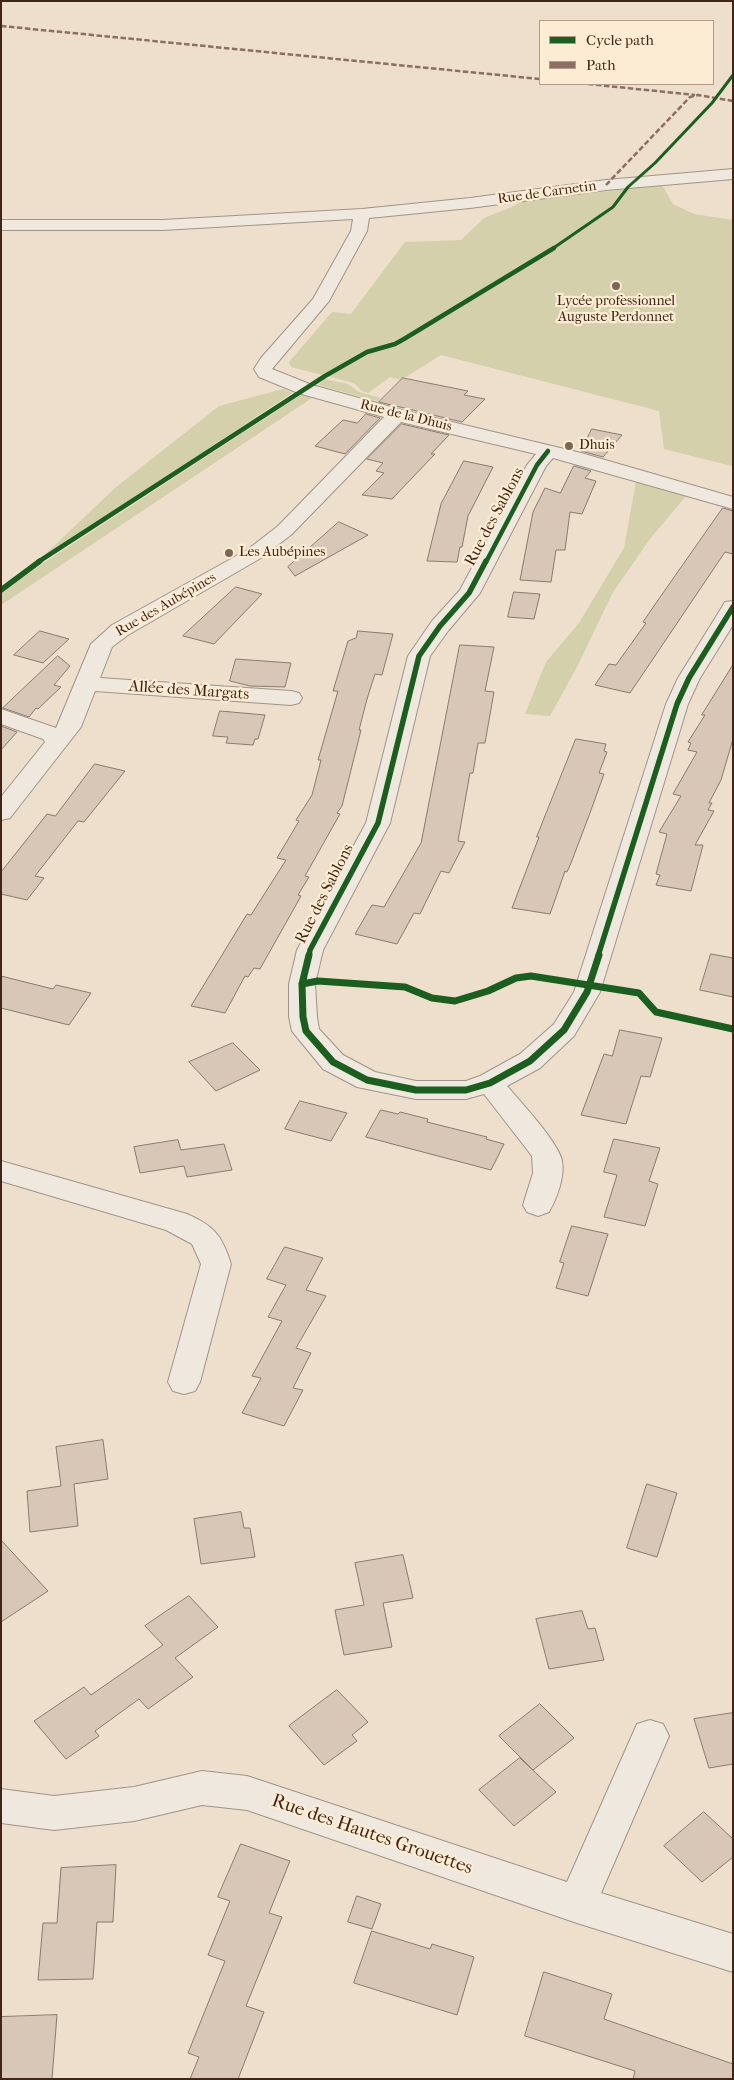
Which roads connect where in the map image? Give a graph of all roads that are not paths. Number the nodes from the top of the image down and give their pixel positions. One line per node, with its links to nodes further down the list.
1 (733, 174): 2 (street, Rue de Carnetin)
2 (362, 214): 3 (street, Rue de Carnetin); 4 (street, Rue de la Dhuis)
3 (1, 225)
4 (397, 415): 5 (street, Rue de la Dhuis); 8 (street, Rue des Aubépines)
5 (548, 450): 6 (street, Rue de la Dhuis); 13 (street, Rue des Sablons)
6 (733, 503)
7 (733, 607): 13 (street, Rue des Sablons)
8 (86, 684): 9 (street, Allée des Margats); 11 (street, Rue des Aubépines)
9 (291, 698)
10 (1, 716): 11 (street)
11 (57, 741): 12 (street, Rue des Aubépines)
12 (1, 813)
13 (490, 1083): 15 (street)
14 (1, 1170): 16 (street)
15 (538, 1205)
16 (184, 1382)
17 (650, 1736): 19 (street)
18 (1, 1806): 19 (street, Rue des Hautes Grouettes)
19 (577, 1904): 20 (street, Rue des Hautes Grouettes)
20 (733, 1953)

